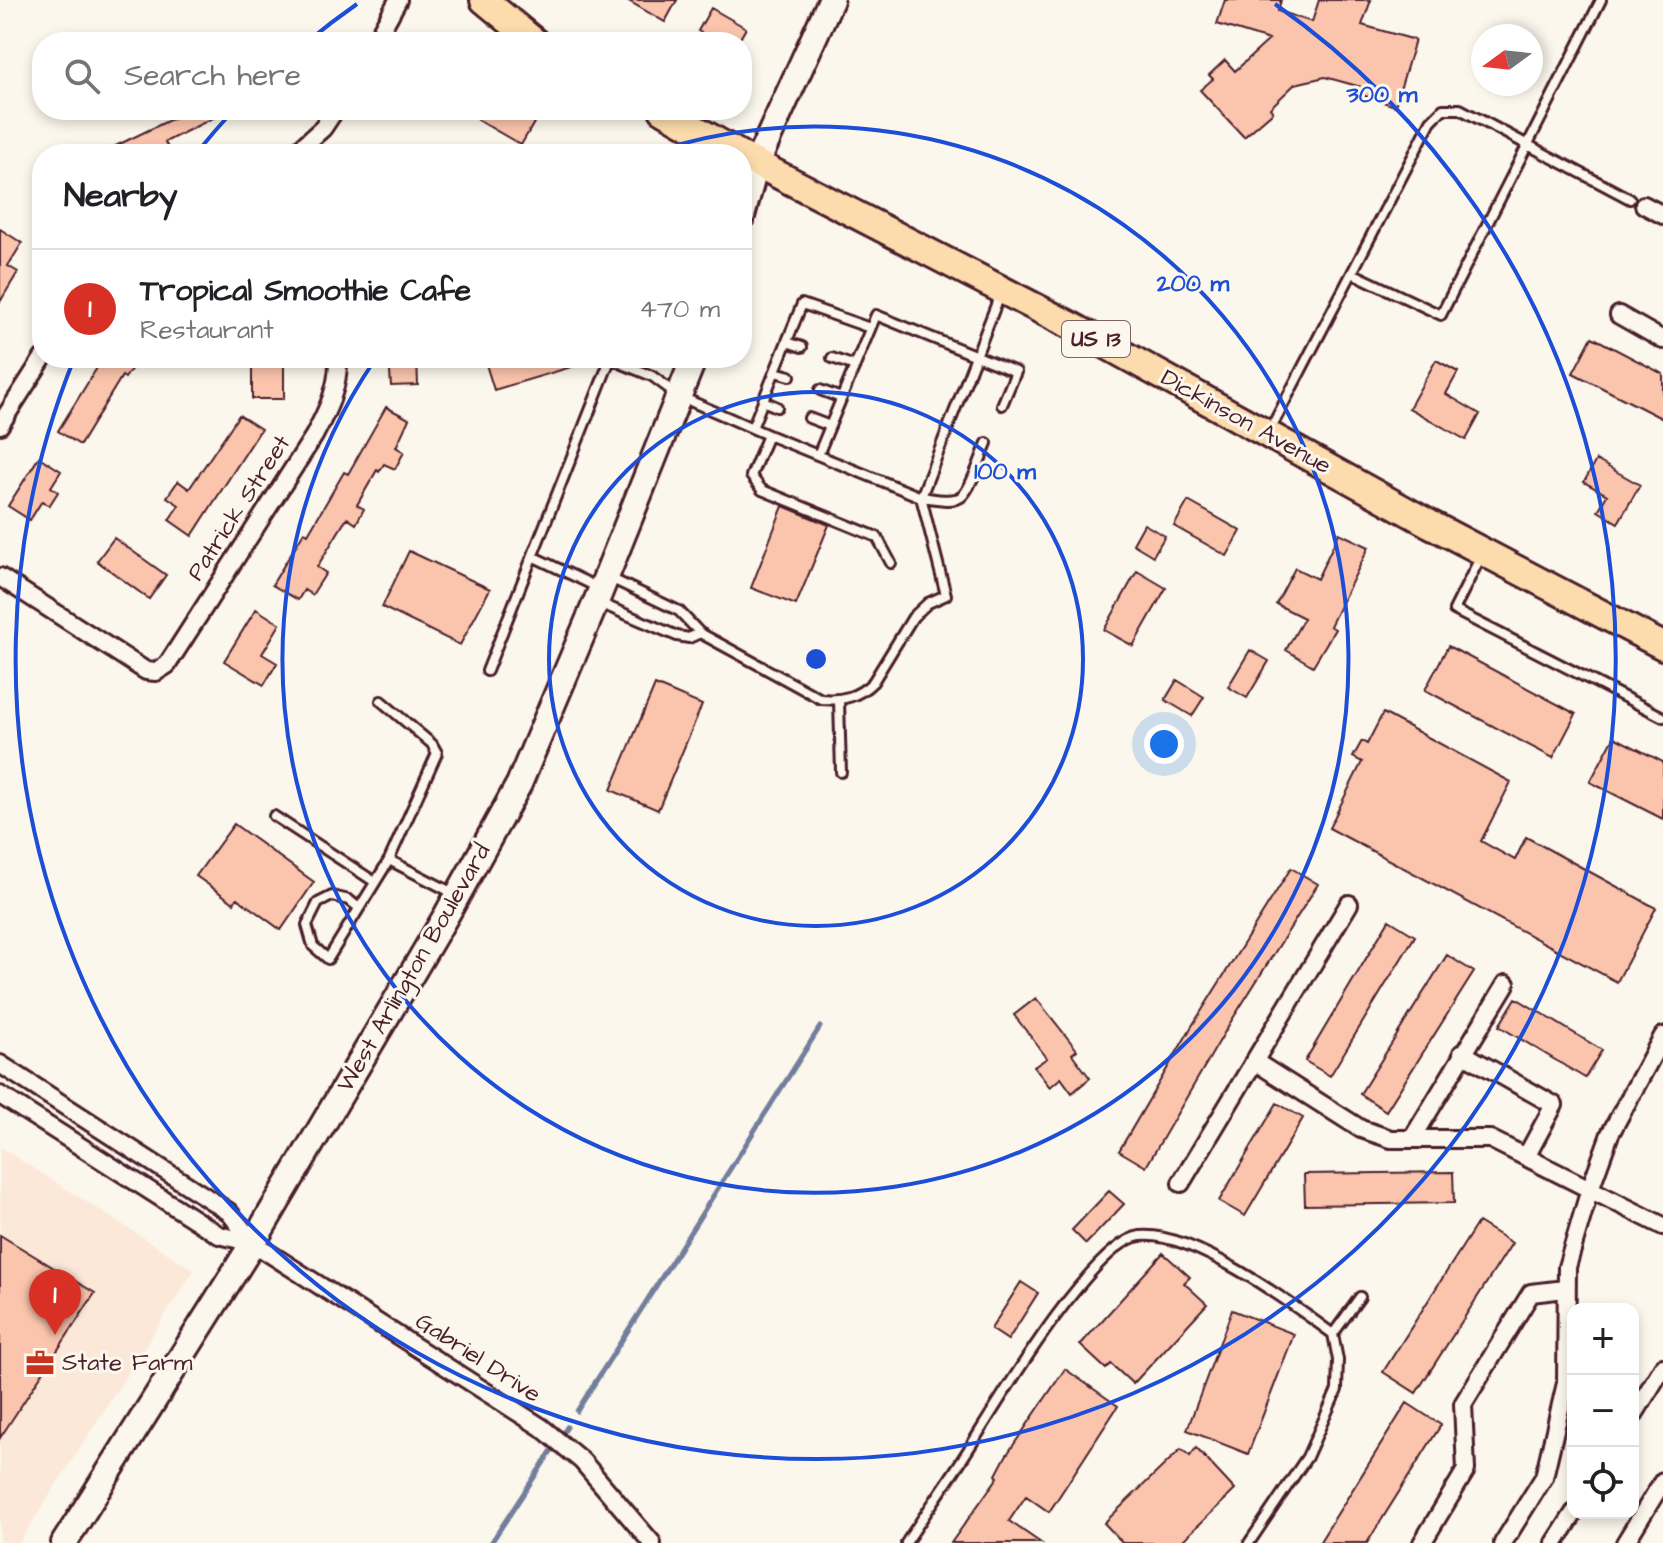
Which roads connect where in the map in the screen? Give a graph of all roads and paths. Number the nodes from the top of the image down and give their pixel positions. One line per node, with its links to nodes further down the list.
1 (398, 0): 5 (street)
2 (484, 0): 6 (main road)
3 (831, 0): 12 (main road)
4 (1601, 0): 11 (lane)
5 (380, 32)
6 (523, 32)
7 (328, 120): 9 (street)
8 (682, 120): 10 (main road, Dickinson Avenue / US 13)
9 (305, 144)
10 (724, 144)
11 (1527, 144): 14 (lane); 16 (lane); 16 (lane)
12 (752, 147)
13 (752, 161): 17 (main road, Dickinson Avenue / US 13)
14 (1637, 202): 15 (street)
15 (1663, 215)
16 (1352, 273): 44 (lane)
17 (1001, 291): 23 (lane); 44 (main road, Dickinson Avenue / US 13)
18 (1619, 315): 20 (street)
19 (870, 328): 21 (lane); 23 (lane); 25 (lane)
20 (1663, 340)
21 (787, 342): 22 (lane); 31 (lane)
22 (802, 347)
23 (977, 356): 37 (lane); 47 (lane)
24 (832, 358): 25 (lane)
25 (855, 366): 35 (lane)
26 (37, 368): 40 (street)
27 (337, 368): 51 (street, Patrick Street)
28 (606, 368): 49 (lane)
29 (632, 368): 34 (lane)
30 (690, 368): 34 (main road, West Arlington Boulevard)
31 (775, 372): 32 (lane); 36 (lane)
32 (790, 376)
33 (820, 390): 35 (lane)
34 (679, 396): 42 (lane); 52 (main road, West Arlington Boulevard)
35 (841, 398): 41 (lane)
36 (763, 401): 38 (lane); 42 (lane)
37 (1002, 405)
38 (777, 407)
39 (809, 418): 41 (lane)
40 (0, 425)
41 (830, 426): 46 (lane)
42 (752, 428): 43 (lane)
43 (768, 435): 46 (lane); 50 (lane)
44 (1268, 435): 48 (main road, Dickinson Avenue / US 13)
45 (987, 443): 47 (lane)
46 (818, 455): 47 (lane)
47 (921, 497): 57 (lane)
48 (1483, 552): 54 (main road, Dickinson Avenue / US 13); 58 (lane)
49 (534, 557): 52 (lane); 55 (lane)
50 (891, 563)
51 (0, 577)
52 (602, 589): 53 (lane); 53 (lane); 63 (main road, West Arlington Boulevard)
53 (700, 633): 57 (lane)
54 (1663, 646)
55 (487, 671)
56 (381, 701): 61 (lane)
57 (839, 701): 59 (lane)
58 (1663, 717)
59 (841, 772)
60 (274, 816): 62 (lane)
61 (389, 860): 62 (lane); 63 (lane)
62 (375, 882): 65 (lane)
63 (457, 895): 77 (main road, West Arlington Boulevard)
64 (1349, 904): 69 (street)
65 (359, 908): 65 (lane)
66 (1506, 984): 68 (street)
67 (1663, 1036): 75 (street)
68 (1462, 1053): 72 (street); 73 (street)
69 (1254, 1061): 72 (street); 74 (street)
70 (0, 1064): 77 (street)
71 (0, 1095): 77 (street)
72 (1412, 1139): 73 (street)
73 (1526, 1157): 75 (street)
74 (1181, 1183)
75 (1590, 1189): 76 (street); 78 (street)
76 (1663, 1226)
77 (253, 1243): 86 (main road, West Arlington Boulevard); 87 (street, Gabriel Drive)
78 (1565, 1289): 85 (street); 90 (street)
79 (1360, 1297): 80 (lane)
80 (1333, 1334): 88 (lane); 89 (lane)
81 (1663, 1367): 82 (street)
82 (1639, 1406)
83 (1663, 1481): 92 (street)
84 (1570, 1519): 91 (street)
85 (1508, 1541)
86 (64, 1543)
87 (652, 1543)
88 (906, 1543)
89 (1249, 1543)
90 (1422, 1543)
91 (1555, 1543)
92 (1625, 1543)

